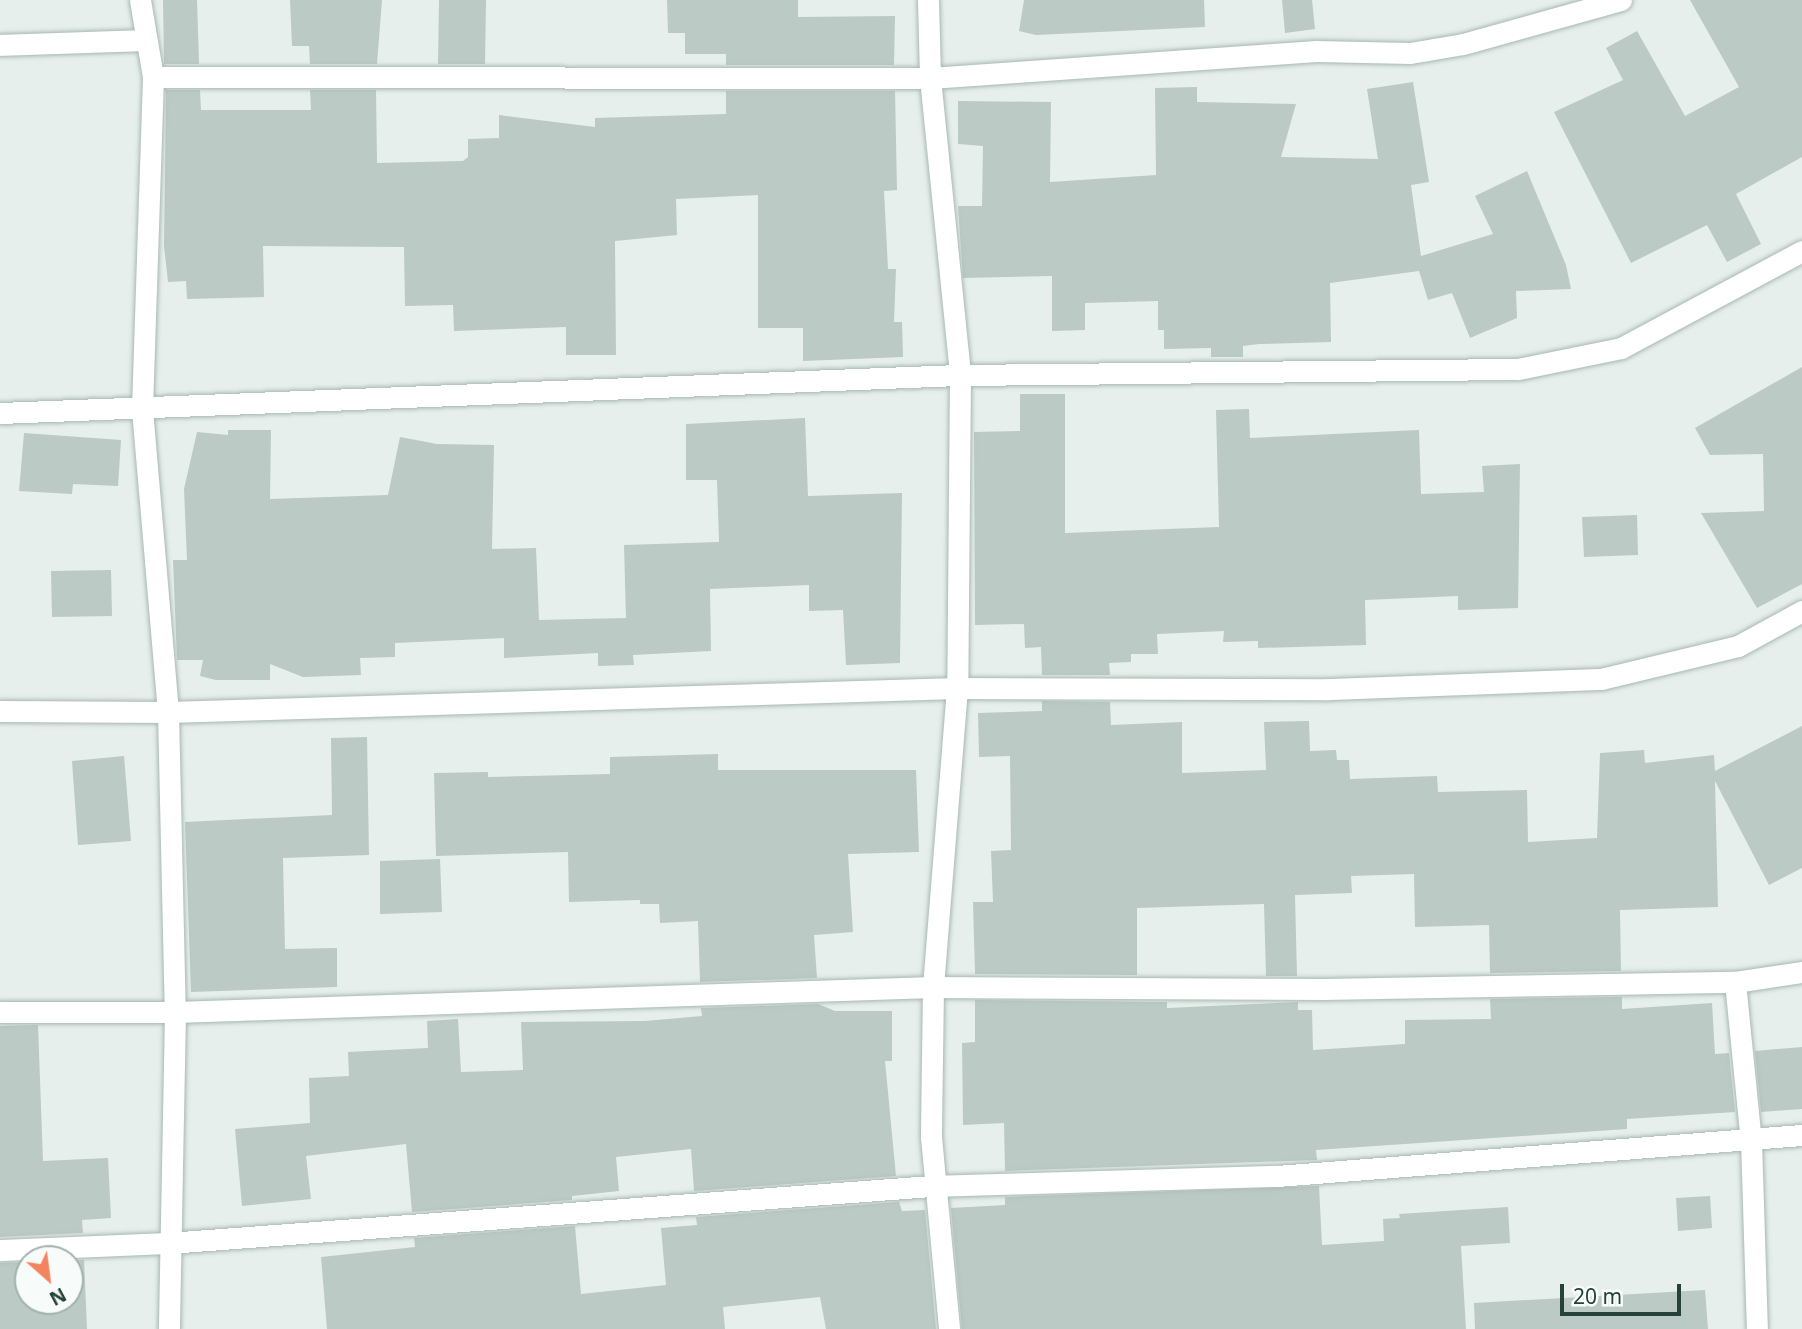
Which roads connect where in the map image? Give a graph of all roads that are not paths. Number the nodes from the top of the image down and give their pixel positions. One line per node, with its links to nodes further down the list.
1 (140, 0): 4 (street)
2 (928, 0): 7 (street)
3 (1621, 0): 7 (street)
4 (143, 40): 5 (street); 6 (street)
5 (0, 45)
6 (153, 77): 7 (street); 10 (street)
7 (930, 78): 9 (street)
8 (1802, 251): 9 (street)
9 (960, 375): 10 (street); 13 (street)
10 (142, 410): 11 (street); 15 (street)
11 (0, 413)
12 (1802, 611): 13 (street)
13 (957, 688): 15 (street); 18 (street)
14 (0, 711): 15 (street)
15 (168, 712): 20 (street)
16 (1802, 972): 17 (street)
17 (1735, 982): 18 (street); 22 (street)
18 (933, 987): 20 (street); 23 (street)
19 (0, 1012): 20 (street)
20 (176, 1012): 24 (street)
21 (1802, 1135): 22 (street)
22 (1751, 1141): 23 (street); 28 (street)
23 (932, 1186): 24 (street); 27 (street)
24 (168, 1243): 25 (street); 26 (street)
25 (0, 1250)
26 (169, 1329)
27 (948, 1329)
28 (1757, 1329)

